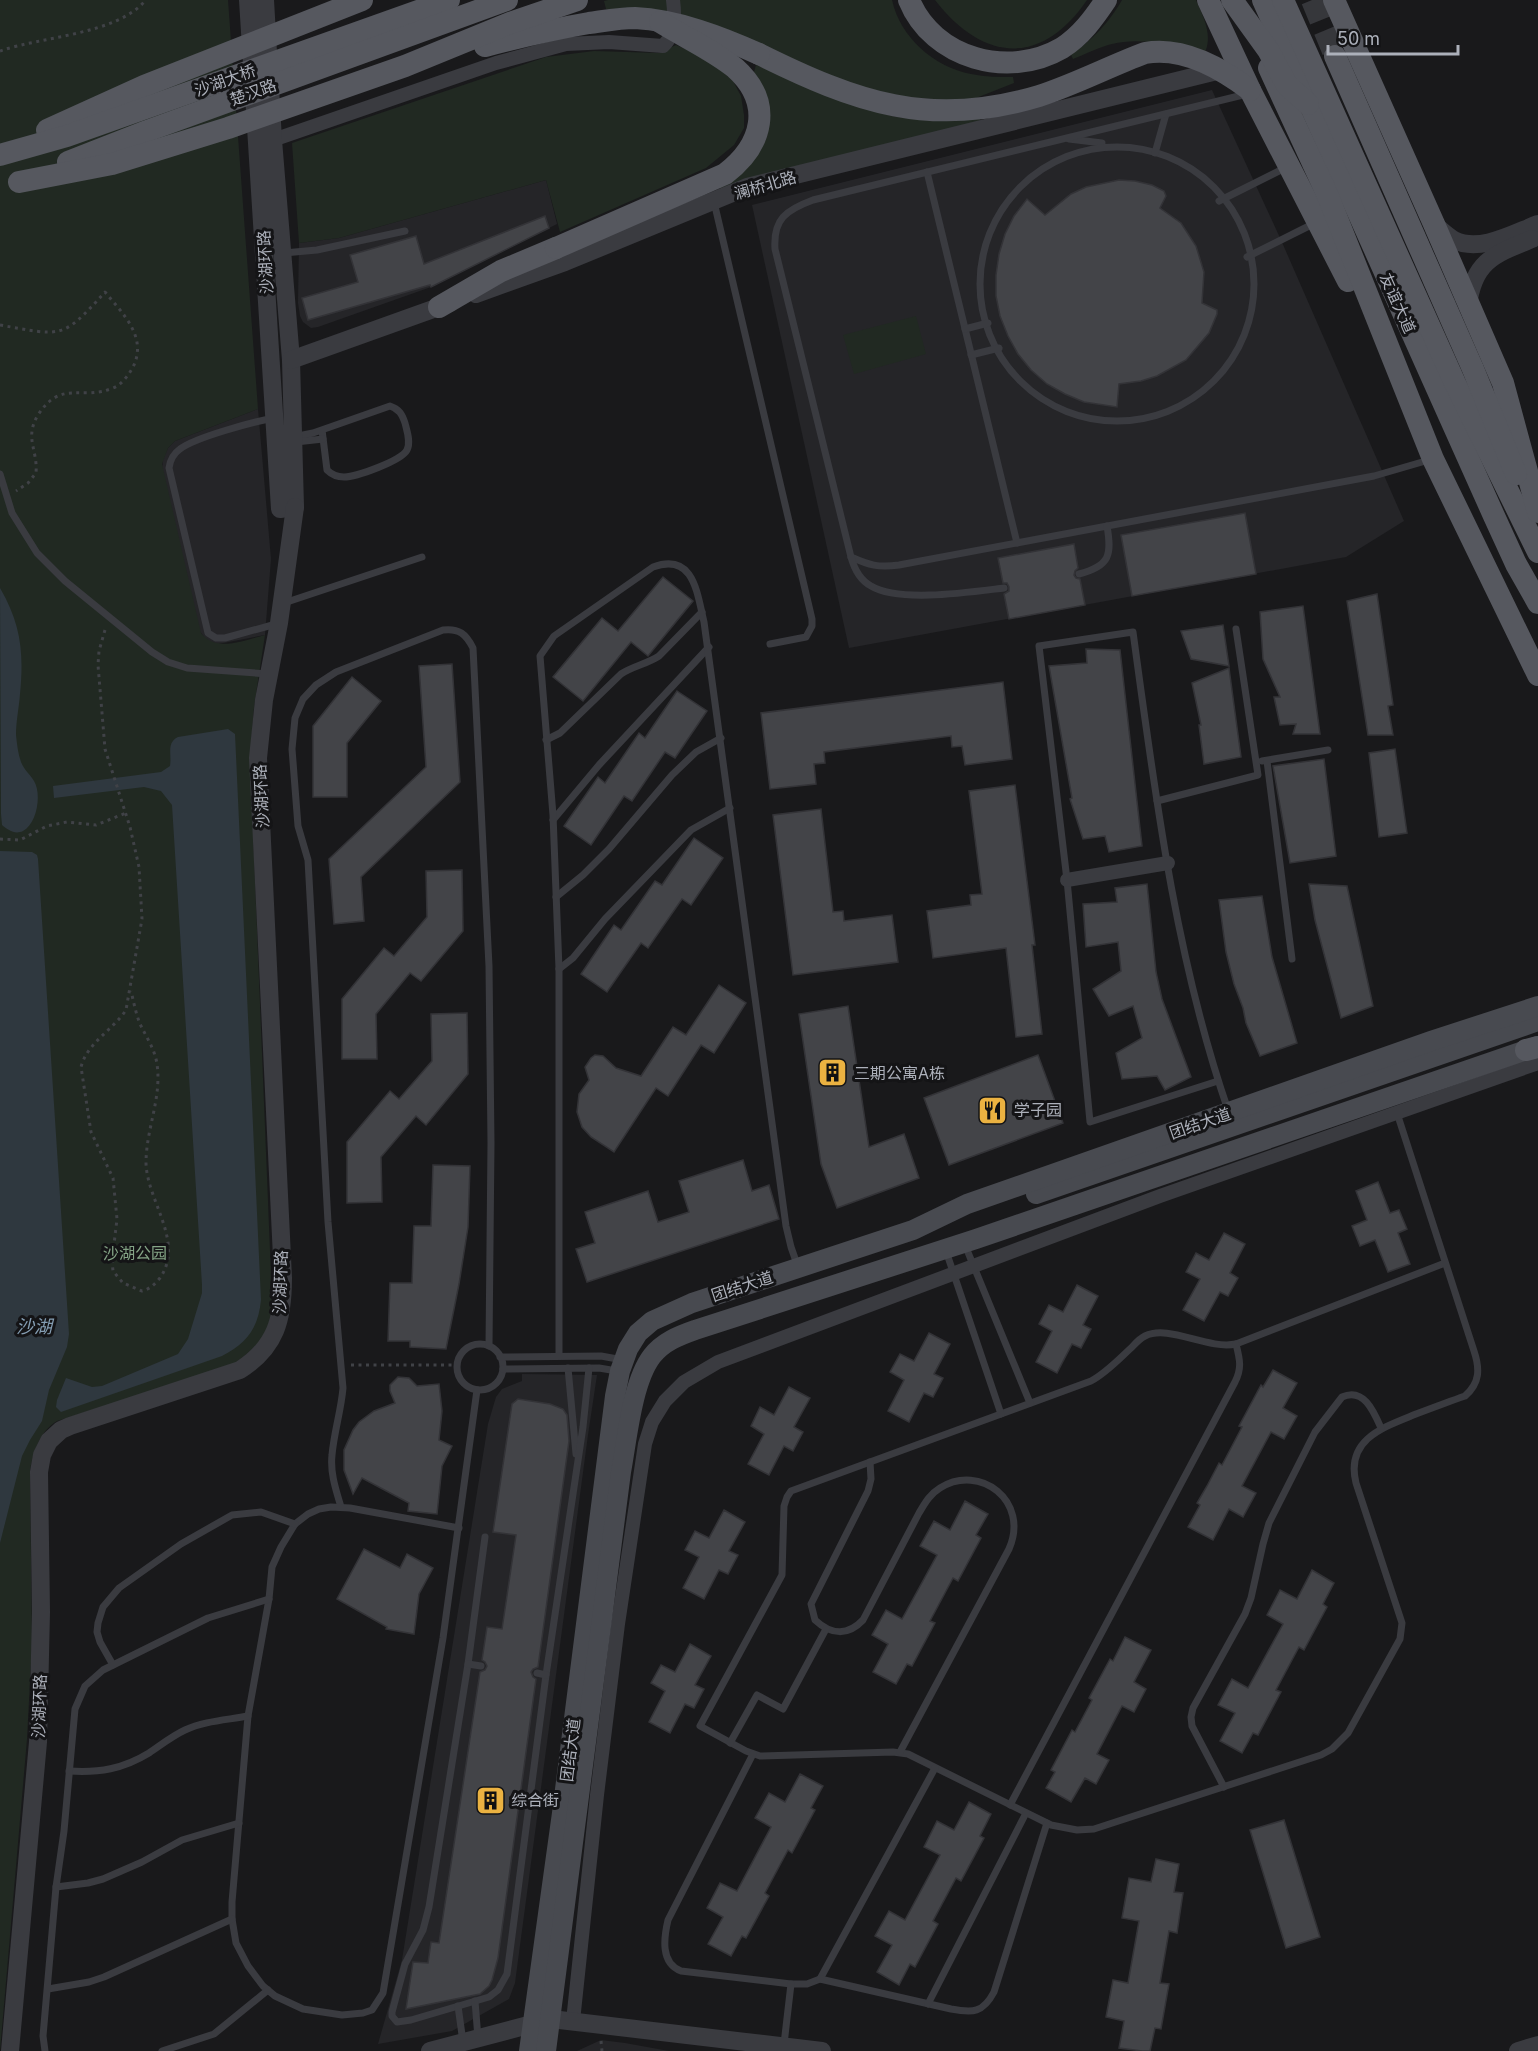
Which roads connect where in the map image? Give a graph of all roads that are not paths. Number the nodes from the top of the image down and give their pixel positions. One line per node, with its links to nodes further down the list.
1 (248, 0): 53 (street, 沙湖环路)
2 (265, 0): 25 (street, 沙湖环路)
3 (362, 0): 30 (main road, bridge)
4 (449, 0): 30 (main road, 沙湖大桥, bridge)
5 (507, 0): 33 (main road, 楚汉路, bridge)
6 (577, 0): 18 (main road, bridge)
7 (673, 0): 25 (street)
8 (909, 0): 9 (main road)
9 (1106, 0)
10 (1208, 0): 20 (main road, 友谊大道)
11 (1232, 0): 21 (main road, bridge)
12 (1237, 0): 52 (main road, 友谊大道)
13 (1263, 0): 21 (main road, 友谊大道)
14 (1283, 0): 64 (main road, 友谊大道)
15 (1334, 0): 38 (main road)
16 (660, 22): 18 (main road, bridge); 19 (main road, bridge); 46 (main road, bridge)
17 (1335, 56): 61 (main road)
18 (405, 66): 33 (main road, bridge)
19 (1221, 70): 20 (main road); 35 (street, 澜桥北路)
20 (1251, 91): 22 (lane); 31 (main road, 友谊大道)
21 (1308, 104): 69 (main road, 友谊大道)
22 (1166, 114): 23 (lane); 29 (lane)
23 (1112, 128): 24 (lane); 26 (lane)
24 (1062, 138): 26 (lane); 32 (lane)
25 (273, 140): 43 (street, 沙湖环路)
26 (1089, 142): 27 (lane); 28 (lane)
27 (1117, 146): 28 (lane); 29 (lane)
28 (1073, 151): 47 (lane)
29 (1155, 153): 34 (lane)
30 (2, 154)
31 (1290, 166): 34 (lane); 37 (main road, 友谊大道)
32 (927, 172): 48 (lane); 66 (lane)
33 (10, 185)
34 (1219, 201): 36 (lane)
35 (714, 202): 46 (street, 澜桥北路); 74 (lane)
36 (1228, 220)
37 (1317, 222): 44 (lane); 52 (main road, 友谊大道)
38 (1434, 224): 39 (street); 45 (main road)
39 (1538, 224)
40 (405, 231): 43 (lane)
41 (1538, 236): 45 (street)
42 (1238, 238): 44 (lane)
43 (283, 253): 51 (street, 沙湖环路)
44 (1247, 257): 49 (lane)
45 (1468, 306): 60 (main road)
46 (439, 307): 51 (street, 澜桥北路)
47 (988, 323): 48 (lane); 49 (lane)
48 (965, 329): 50 (lane)
49 (999, 348): 50 (lane)
50 (971, 355): 63 (lane)
51 (291, 360): 56 (street, 沙湖环路)
52 (1404, 389): 57 (main road, 友谊大道)
53 (274, 418): 59 (street, 沙湖环路); 72 (lane)
54 (322, 430): 55 (lane); 55 (lane); 56 (lane)
55 (323, 439): 56 (lane)
56 (293, 440): 59 (street, 沙湖环路)
57 (1433, 459): 62 (lane); 77 (main road, 友谊大道)
58 (0, 474): 76 (lane)
59 (295, 507): 70 (street, 沙湖环路)
60 (1538, 512)
61 (1538, 525)
62 (1107, 526): 63 (lane); 67 (lane)
63 (1017, 543): 66 (lane)
64 (1538, 552)
65 (422, 556): 70 (lane)
66 (850, 557): 68 (lane)
67 (1079, 574)
68 (1004, 588)
69 (1538, 603)
70 (282, 604): 72 (street, 沙湖环路)
71 (702, 612): 75 (lane); 79 (lane); 79 (lane)
72 (279, 623): 76 (street, 沙湖环路)
73 (1236, 629): 82 (lane)
74 (770, 644)
75 (709, 647): 78 (lane); 85 (lane)
76 (269, 674): 154 (street, 沙湖环路)
77 (1538, 675)
78 (721, 738): 84 (lane); 88 (lane)
79 (546, 740): 85 (lane)
80 (1328, 750): 81 (lane)
81 (1267, 760): 82 (lane); 89 (lane)
82 (1257, 762): 83 (lane)
83 (1156, 801): 86 (lane); 87 (lane)
84 (730, 808): 90 (lane); 102 (lane)
85 (553, 820): 88 (lane)
86 (1168, 863): 87 (street); 94 (lane)
87 (1067, 880): 94 (lane)
88 (556, 897): 90 (lane)
89 (1292, 959)
90 (559, 969): 106 (lane)
91 (1538, 1006): 95 (main road, 团结大道)
92 (1538, 1021): 97 (main road)
93 (1535, 1048): 96 (street); 98 (main road, 团结大道); 98 (main road)
94 (1218, 1081): 95 (lane)
95 (1229, 1112): 97 (main road, 团结大道)
96 (1397, 1113): 100 (lane); 101 (street)
97 (913, 1230): 102 (main road, 团结大道)
98 (970, 1241): 99 (main road, 团结大道); 101 (lane)
99 (946, 1249): 103 (lane); 149 (main road, 团结大道)
100 (1445, 1263): 104 (lane); 115 (lane)
101 (974, 1266): 103 (street); 113 (lane)
102 (798, 1268): 108 (main road, 团结大道)
103 (954, 1274): 114 (lane); 150 (street)
104 (1236, 1344): 113 (lane); 136 (lane)
105 (489, 1346): 107 (lane); 112 (lane); 118 (lane)
106 (559, 1356): 107 (lane); 108 (lane)
107 (500, 1357): 111 (lane)
108 (621, 1366): 110 (lane); 149 (main road, 团结大道)
109 (568, 1368): 110 (lane); 111 (lane); 116 (lane)
110 (589, 1368): 116 (lane)
111 (503, 1369): 112 (lane)
112 (477, 1390): 120 (lane)
113 (1030, 1403): 114 (lane)
114 (1001, 1414): 117 (lane)
115 (1381, 1428): 135 (lane); 135 (lane)
116 (578, 1459): 128 (lane)
117 (870, 1462): 123 (lane); 130 (lane)
118 (341, 1507): 119 (lane); 120 (lane)
119 (295, 1524): 122 (lane); 125 (lane)
120 (459, 1528): 145 (lane)
121 (486, 1537): 124 (lane)
122 (269, 1599): 125 (lane); 129 (lane)
123 (826, 1629): 130 (lane); 131 (lane)
124 (468, 1664): 126 (lane); 148 (lane)
125 (113, 1665): 134 (lane)
126 (481, 1666)
127 (537, 1673): 128 (lane)
128 (546, 1675): 146 (lane)
129 (248, 1716): 134 (lane); 138 (lane)
130 (730, 1743): 132 (lane)
131 (900, 1752): 132 (lane); 133 (lane)
132 (753, 1754): 143 (lane)
133 (935, 1768): 136 (lane); 142 (lane)
134 (69, 1771): 140 (lane)
135 (1224, 1787): 139 (lane)
136 (1010, 1805): 137 (lane)
137 (1026, 1813): 139 (lane); 147 (lane)
138 (239, 1823): 140 (lane); 141 (lane)
139 (1047, 1823): 147 (lane)
140 (56, 1887): 144 (lane)
141 (232, 1919): 144 (lane); 145 (lane)
142 (820, 1979): 143 (lane); 147 (lane)
143 (791, 1984): 153 (lane)
144 (48, 1989): 155 (lane)
145 (268, 1990): 156 (lane)
146 (475, 2001): 148 (lane); 151 (lane)
147 (928, 2004)
148 (458, 2006): 151 (lane)
149 (542, 2021): 150 (street); 151 (street); 158 (main road, 团结大道); 159 (main road, 团结大道)
150 (573, 2021): 153 (street)
151 (471, 2040): 157 (street)
152 (1538, 2044): 161 (street)
153 (783, 2046): 160 (street)
154 (10, 2051)
155 (45, 2051)
156 (162, 2051)
157 (430, 2051)
158 (530, 2051)
159 (546, 2051)
160 (822, 2051)
161 (1518, 2051)

